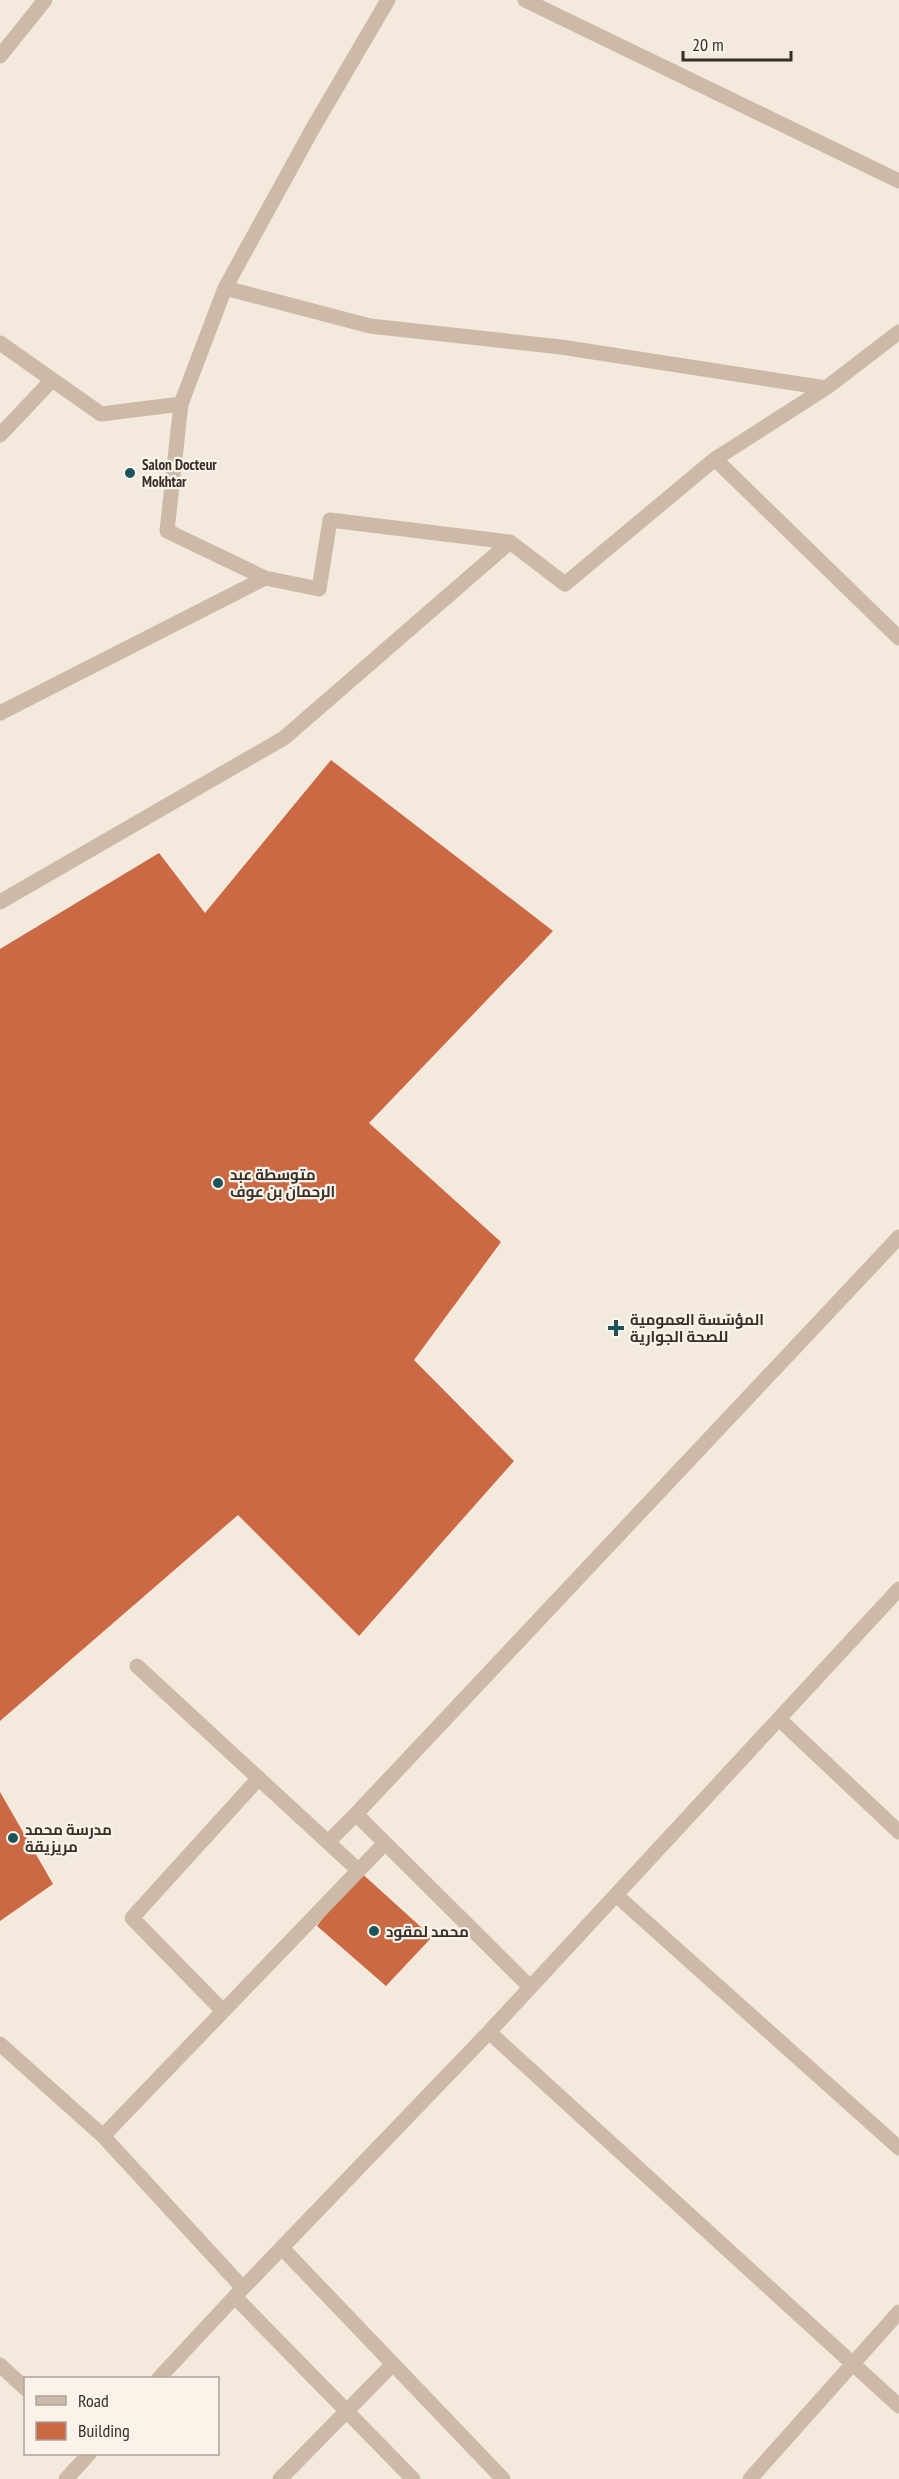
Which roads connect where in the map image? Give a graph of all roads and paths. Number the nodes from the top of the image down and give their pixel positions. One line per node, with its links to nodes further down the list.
1 (45, 0): 4 (street)
2 (388, 0): 6 (street)
3 (525, 0): 5 (street)
4 (0, 56)
5 (899, 181)
6 (225, 288): 10 (street); 11 (street)
7 (899, 332): 10 (street)
8 (0, 343): 9 (street)
9 (52, 380): 11 (street); 12 (street)
10 (826, 388): 13 (street)
11 (181, 404): 15 (street)
12 (0, 435)
13 (715, 459): 14 (street); 16 (street)
14 (510, 542): 15 (street); 18 (street)
15 (265, 578): 17 (street)
16 (899, 638)
17 (0, 713)
18 (0, 902)
19 (899, 1237): 24 (street)
20 (899, 1589): 22 (street)
21 (137, 1666): 23 (street)
22 (779, 1719): 25 (street); 29 (street)
23 (259, 1778): 26 (street); 31 (street)
24 (356, 1814): 26 (street); 27 (street)
25 (899, 1832)
26 (328, 1842): 28 (street)
27 (385, 1843): 28 (street); 30 (street)
28 (358, 1870): 31 (street)
29 (616, 1895): 30 (street); 35 (street)
30 (530, 1987): 32 (street)
31 (223, 2011): 34 (street)
32 (489, 2032): 36 (street); 41 (street)
33 (0, 2044): 34 (street)
34 (103, 2136): 37 (street)
35 (899, 2148)
36 (282, 2248): 37 (street); 39 (street)
37 (239, 2292): 42 (street); 45 (street)
38 (899, 2312): 41 (street)
39 (393, 2364): 45 (street); 50 (street)
40 (0, 2365): 43 (street)
41 (852, 2365): 44 (street); 51 (street)
42 (161, 2377)
43 (24, 2387)
44 (899, 2406)
45 (345, 2410): 48 (street); 49 (street)
46 (88, 2455): 47 (street)
47 (66, 2479)
48 (280, 2479)
49 (413, 2479)
50 (503, 2479)
51 (750, 2479)

